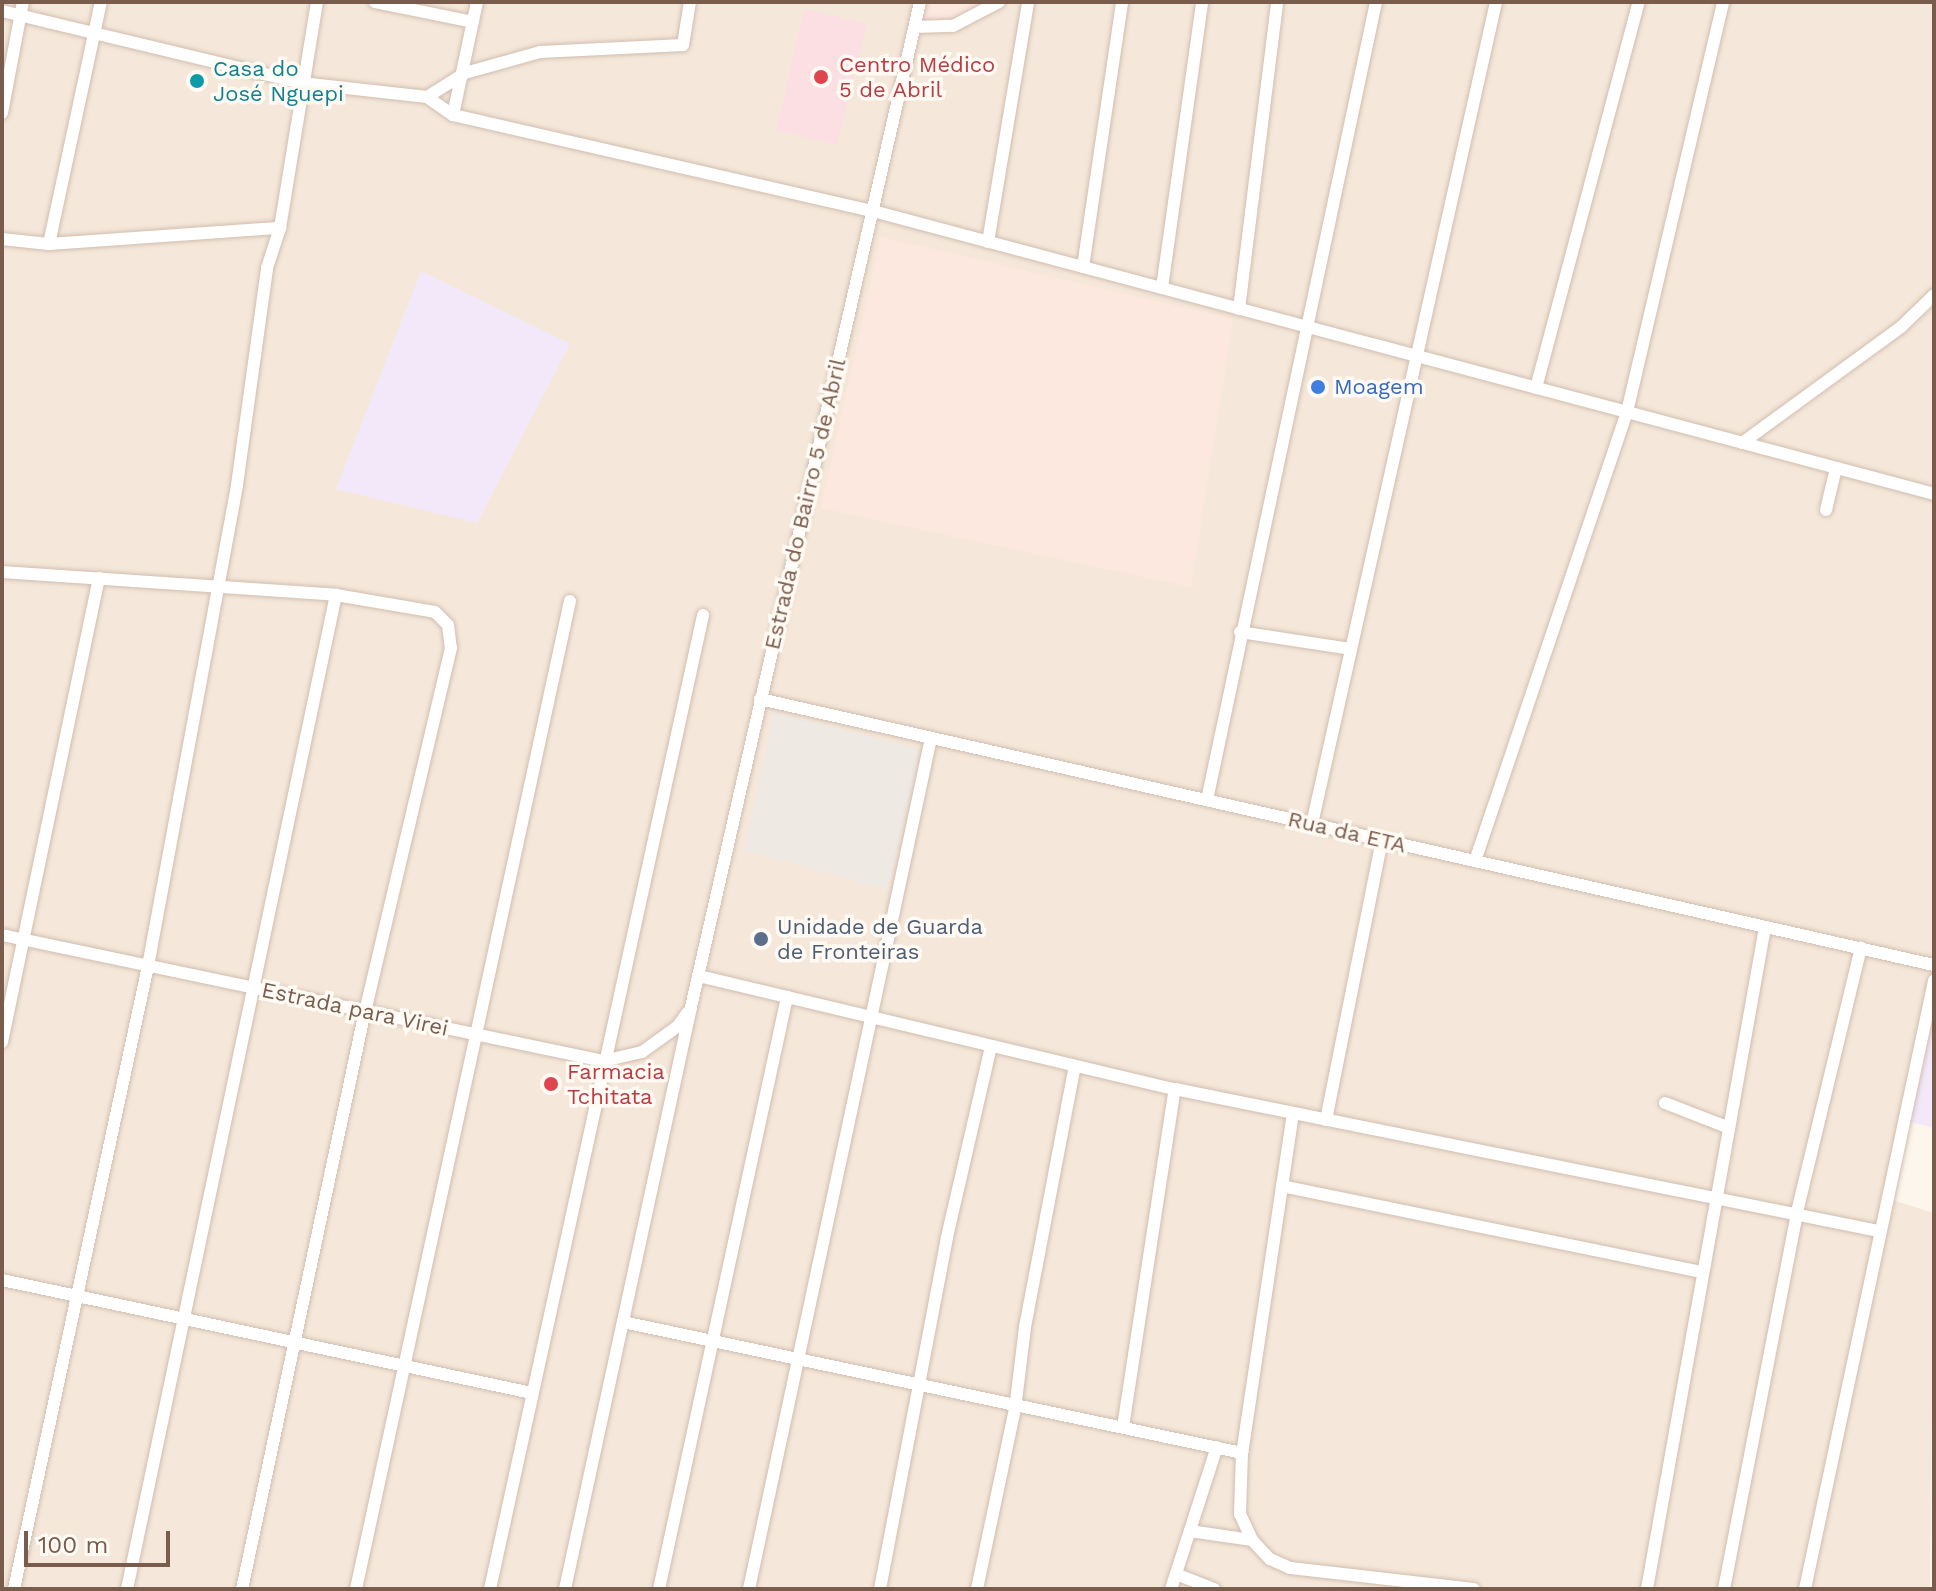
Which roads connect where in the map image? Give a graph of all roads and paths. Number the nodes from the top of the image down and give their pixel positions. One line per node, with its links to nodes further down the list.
1 (23, 2): 18 (street)
2 (101, 2): 21 (street)
3 (317, 2): 23 (street)
4 (375, 2): 19 (street)
5 (477, 2): 19 (street)
6 (690, 2): 22 (street)
7 (920, 2): 20 (street, Estrada do Bairro 5 de Abril)
8 (999, 2): 20 (street)
9 (1028, 2): 30 (street)
10 (1122, 2): 32 (street)
11 (1202, 2): 33 (street)
12 (1277, 2): 35 (street)
13 (1376, 2): 36 (street)
14 (1496, 2): 37 (street)
15 (1639, 2): 38 (street)
16 (1723, 2): 39 (street)
17 (2, 11): 18 (street)
18 (20, 16): 21 (street); 25 (street)
19 (473, 22): 22 (street)
20 (915, 27): 27 (street, Estrada do Bairro 5 de Abril)
21 (94, 36): 23 (street); 31 (street)
22 (465, 73): 24 (street); 26 (street)
23 (301, 83): 24 (street); 28 (street)
24 (427, 97): 26 (street)
25 (2, 113)
26 (453, 115): 27 (street)
27 (873, 211): 30 (street); 52 (street, Estrada do Bairro 5 de Abril)
28 (280, 228): 31 (street); 46 (street)
29 (2, 239): 31 (street)
30 (988, 242): 32 (street)
31 (49, 244)
32 (1083, 267): 33 (street)
33 (1162, 288): 35 (street)
34 (1934, 295): 40 (street)
35 (1239, 309): 36 (street)
36 (1307, 327): 37 (street); 50 (street)
37 (1417, 356): 38 (street); 51 (street)
38 (1536, 388): 39 (street)
39 (1627, 412): 40 (street); 57 (street)
40 (1742, 443): 41 (street)
41 (1836, 468): 42 (street); 43 (street)
42 (1934, 494)
43 (1826, 510)
44 (2, 572): 45 (street)
45 (99, 578): 46 (street); 60 (street)
46 (219, 585): 47 (street); 63 (street)
47 (336, 595): 66 (street); 69 (street)
48 (570, 601): 71 (street)
49 (703, 615): 74 (street)
50 (1240, 632): 51 (street); 54 (street)
51 (1351, 649): 55 (street)
52 (760, 699): 53 (street, Rua da ETA); 64 (street, Estrada do Bairro 5 de Abril)
53 (931, 738): 54 (street, Rua da ETA); 70 (street)
54 (1207, 800): 55 (street, Rua da ETA)
55 (1312, 824): 56 (street, Rua da ETA)
56 (1382, 840): 57 (street, Rua da ETA); 79 (street)
57 (1475, 861): 58 (street, Rua da ETA)
58 (1765, 927): 61 (street, Rua da ETA); 80 (street)
59 (2, 935): 60 (street, Estrada para Virei)
60 (24, 940): 63 (street, Estrada para Virei); 72 (street)
61 (1861, 948): 62 (street, Rua da ETA); 83 (street)
62 (1934, 965)
63 (148, 966): 66 (street, Estrada para Virei); 87 (street)
64 (699, 976): 67 (street); 68 (street, Estrada do Bairro 5 de Abril)
65 (1934, 981): 84 (street)
66 (255, 988): 69 (street, Estrada para Virei); 88 (street)
67 (787, 997): 70 (street); 90 (street)
68 (691, 1007): 74 (street, Estrada para Virei); 89 (street, Estrada do Bairro 5 de Abril)
69 (365, 1011): 71 (street, Estrada para Virei); 91 (street)
70 (874, 1018): 73 (street); 92 (street)
71 (479, 1035): 74 (street, Estrada para Virei); 93 (street)
72 (2, 1042)
73 (991, 1046): 75 (street); 94 (street)
74 (603, 1061): 95 (street)
75 (1075, 1066): 76 (street); 96 (street)
76 (1175, 1089): 78 (street); 97 (street)
77 (1665, 1103): 80 (street)
78 (1293, 1113): 79 (street); 81 (street)
79 (1326, 1120): 82 (street)
80 (1727, 1127): 82 (street)
81 (1282, 1186): 85 (street); 99 (street)
82 (1715, 1196): 83 (street); 85 (street)
83 (1797, 1212): 84 (street); 117 (street)
84 (1878, 1231): 118 (street)
85 (1702, 1272): 116 (street)
86 (2, 1280): 87 (street)
87 (77, 1297): 88 (street); 103 (street)
88 (184, 1319): 91 (street); 104 (street)
89 (623, 1322): 90 (street); 108 (street, Estrada do Bairro 5 de Abril)
90 (716, 1340): 92 (street); 109 (street)
91 (294, 1343): 93 (street); 105 (street)
92 (799, 1362): 94 (street); 110 (street)
93 (405, 1366): 95 (street); 106 (street)
94 (919, 1387): 96 (street); 111 (street)
95 (532, 1393): 107 (street)
96 (1015, 1409): 97 (street); 112 (street)
97 (1123, 1427): 98 (street)
98 (1217, 1447): 99 (street); 100 (street)
99 (1242, 1453): 101 (street)
100 (1190, 1531): 101 (street); 102 (street)
101 (1252, 1540): 115 (street)
102 (1176, 1574): 113 (street); 114 (street)
103 (14, 1589)
104 (127, 1589)
105 (242, 1589)
106 (356, 1589)
107 (490, 1589)
108 (565, 1589)
109 (659, 1589)
110 (749, 1589)
111 (880, 1589)
112 (977, 1589)
113 (1171, 1589)
114 (1214, 1589)
115 (1474, 1589)
116 (1647, 1589)
117 (1724, 1589)
118 (1805, 1589)

